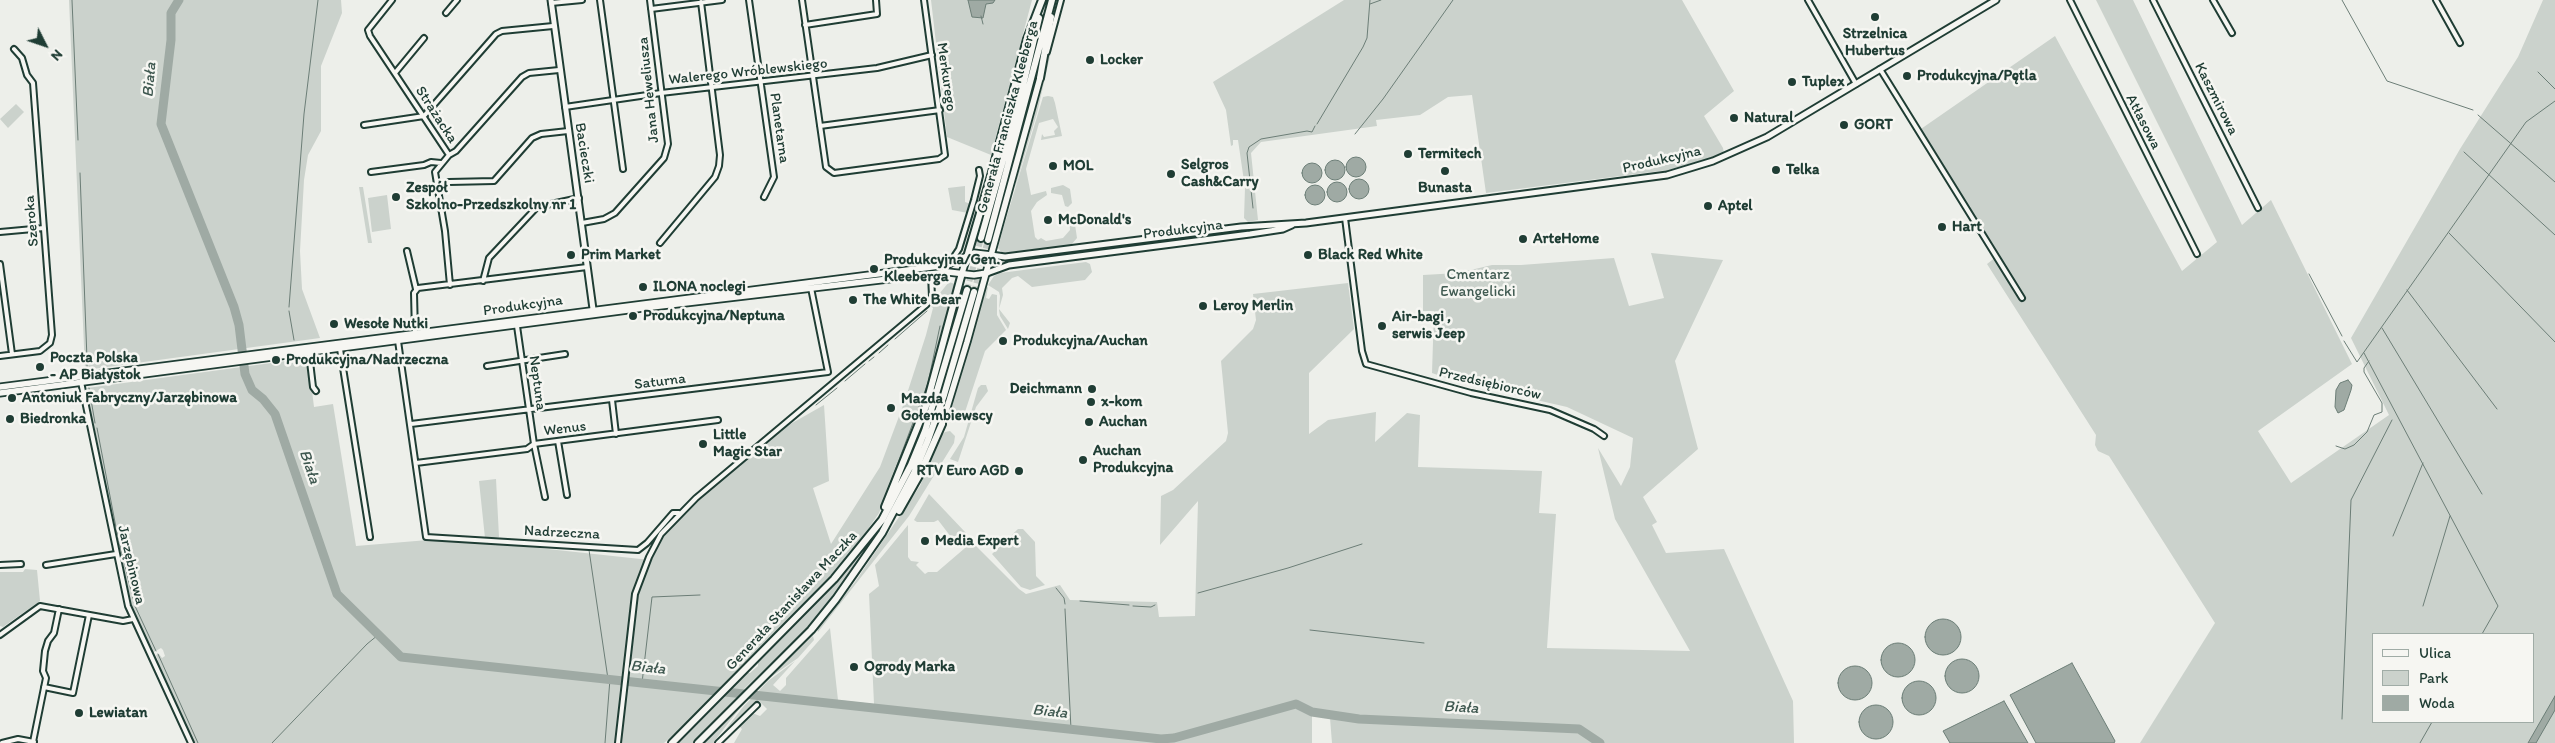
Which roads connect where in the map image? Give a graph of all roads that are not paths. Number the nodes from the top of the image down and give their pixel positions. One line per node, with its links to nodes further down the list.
1 (392, 0): 33 (street, Strażacka)
2 (458, 0): 23 (street)
3 (582, 0): 20 (street)
4 (600, 0): 40 (street)
5 (650, 0): 22 (street, Jana Heweliusza)
6 (722, 0): 21 (street)
7 (749, 0): 36 (street, Planetarna)
8 (802, 0): 24 (street)
9 (876, 0): 24 (street)
10 (924, 0): 30 (street, Merkurego)
11 (1042, 0): 12 (highway, Generała Franciszka Kleeberga); 67 (highway)
12 (1053, 0): 35 (highway)
13 (1061, 0): 35 (street)
14 (1808, 0): 37 (street)
15 (1996, 0): 31 (street, Produkcyjna)
16 (2070, 0): 65 (street, Atłasowa)
17 (2153, 0): 55 (street, Kaszmirowa)
18 (2213, 0): 26 (street)
19 (2436, 0): 28 (street)
20 (551, 2): 25 (street, Bacieczki)
21 (701, 2): 22 (street); 38 (street)
22 (651, 9): 39 (street, Jana Heweliusza)
23 (446, 13)
24 (805, 25): 34 (street)
25 (553, 26): 32 (street, Bacieczki); 43 (street)
26 (2232, 33)
27 (424, 38): 33 (street)
28 (2460, 43)
29 (14, 49): 60 (street, Szeroka)
30 (932, 55): 34 (street, Walerego Wróblewskiego); 42 (street, Merkurego)
31 (1880, 69): 37 (street, Produkcyjna); 79 (street)
32 (559, 70): 41 (street, Bacieczki); 47 (street)
33 (395, 73): 43 (street, Strażacka)
34 (813, 76): 36 (street, Walerego Wróblewskiego); 45 (street)
35 (1040, 78): 66 (main road)
36 (761, 81): 38 (street, Walerego Wróblewskiego); 53 (street, Planetarna)
37 (1856, 84): 56 (street, Produkcyjna)
38 (711, 88): 39 (street, Walerego Wróblewskiego); 63 (street)
39 (660, 93): 40 (street, Walerego Wróblewskiego); 57 (street, Jana Heweliusza)
40 (613, 101): 41 (street, Walerego Wróblewskiego); 49 (street)
41 (565, 107): 46 (street, Bacieczki)
42 (940, 110): 45 (street); 45 (street, Merkurego)
43 (424, 116): 44 (street); 47 (street, Strażacka)
44 (364, 125)
45 (820, 126)
46 (568, 131): 52 (street); 54 (street, Bacieczki)
47 (449, 155): 48 (street, Strażacka)
48 (441, 163): 51 (street); 76 (street, Strażacka)
49 (623, 169)
50 (979, 170): 68 (street)
51 (372, 172)
52 (449, 182)
53 (764, 197)
54 (579, 198): 57 (street, Bacieczki); 75 (street)
55 (2258, 208)
56 (1345, 218): 58 (street, Produkcyjna); 104 (street, Przedsiębiorców)
57 (582, 223): 70 (street, Bacieczki)
58 (1293, 224): 59 (street, Produkcyjna); 62 (street, Produkcyjna)
59 (1241, 227): 62 (street); 66 (street, Produkcyjna)
60 (44, 228): 61 (street); 86 (street, Szeroka)
61 (0, 232)
62 (1241, 235): 72 (street, Produkcyjna)
63 (660, 243)
64 (407, 251): 78 (street)
65 (2197, 254)
66 (991, 255): 67 (main road); 72 (main road)
67 (967, 257): 68 (main road, Produkcyjna); 71 (main road)
68 (956, 263): 74 (main road, Produkcyjna)
69 (0, 264): 86 (street)
70 (587, 267): 75 (street); 80 (street, Bacieczki)
71 (962, 273): 72 (main road, Produkcyjna); 73 (main road, Produkcyjna); 115 (highway)
72 (987, 273): 102 (main road)
73 (931, 274): 74 (main road, Produkcyjna); 94 (street)
74 (859, 279): 77 (main road, Produkcyjna); 80 (main road, Produkcyjna)
75 (483, 281): 76 (street)
76 (450, 285): 78 (street)
77 (811, 288): 80 (main road, Produkcyjna); 92 (street)
78 (416, 289): 82 (street)
79 (2022, 298)
80 (594, 312): 81 (main road, Produkcyjna)
81 (517, 323): 82 (main road, Produkcyjna); 83 (main road, Produkcyjna); 90 (street, Neptuna)
82 (415, 333): 89 (main road, Produkcyjna)
83 (398, 341): 84 (main road, Produkcyjna); 101 (street)
84 (340, 349): 85 (main road, Produkcyjna); 111 (street)
85 (308, 353): 89 (main road, Produkcyjna); 96 (street)
86 (12, 354): 88 (street, Szeroka)
87 (566, 354): 90 (street)
88 (0, 356)
89 (248, 358): 93 (main road, Produkcyjna)
90 (523, 360): 91 (street); 99 (street, Neptuna)
91 (487, 366)
92 (828, 372): 94 (street); 98 (street, Saturna)
93 (81, 380): 95 (main road); 97 (main road); 113 (street, Jarzębinowa)
94 (834, 382): 110 (street)
95 (0, 387)
96 (316, 392)
97 (0, 393)
98 (612, 400): 99 (street, Saturna); 103 (street)
99 (530, 410): 101 (street, Saturna); 106 (street, Neptuna)
100 (718, 420): 103 (street, Wenus)
101 (410, 424): 107 (street)
102 (942, 424): 112 (highway)
103 (616, 434): 105 (street, Wenus)
104 (1604, 436)
105 (558, 441): 106 (street, Wenus); 108 (street)
106 (534, 444): 107 (street, Wenus); 109 (street, Neptuna)
107 (416, 464): 110 (street, Nadrzeczna)
108 (567, 495)
109 (545, 497)
110 (679, 513): 127 (street)
111 (370, 537)
112 (871, 551): 115 (highway, Generała Stanisława Maczka); 129 (highway, Generała Stanisława Maczka)
113 (116, 554): 117 (street); 120 (street, Jarzębinowa)
114 (21, 564): 116 (street)
115 (848, 564): 128 (highway, Generała Stanisława Maczka)
116 (0, 565)
117 (46, 565)
118 (59, 609): 119 (street); 121 (street); 122 (street)
119 (89, 615): 120 (street); 122 (street)
120 (133, 619): 126 (street, Jarzębinowa)
121 (0, 635)
122 (44, 687): 125 (street)
123 (757, 705): 130 (street)
124 (2, 743): 125 (street)
125 (35, 743)
126 (191, 743)
127 (618, 743)
128 (672, 743)
129 (698, 743)
130 (718, 743)

